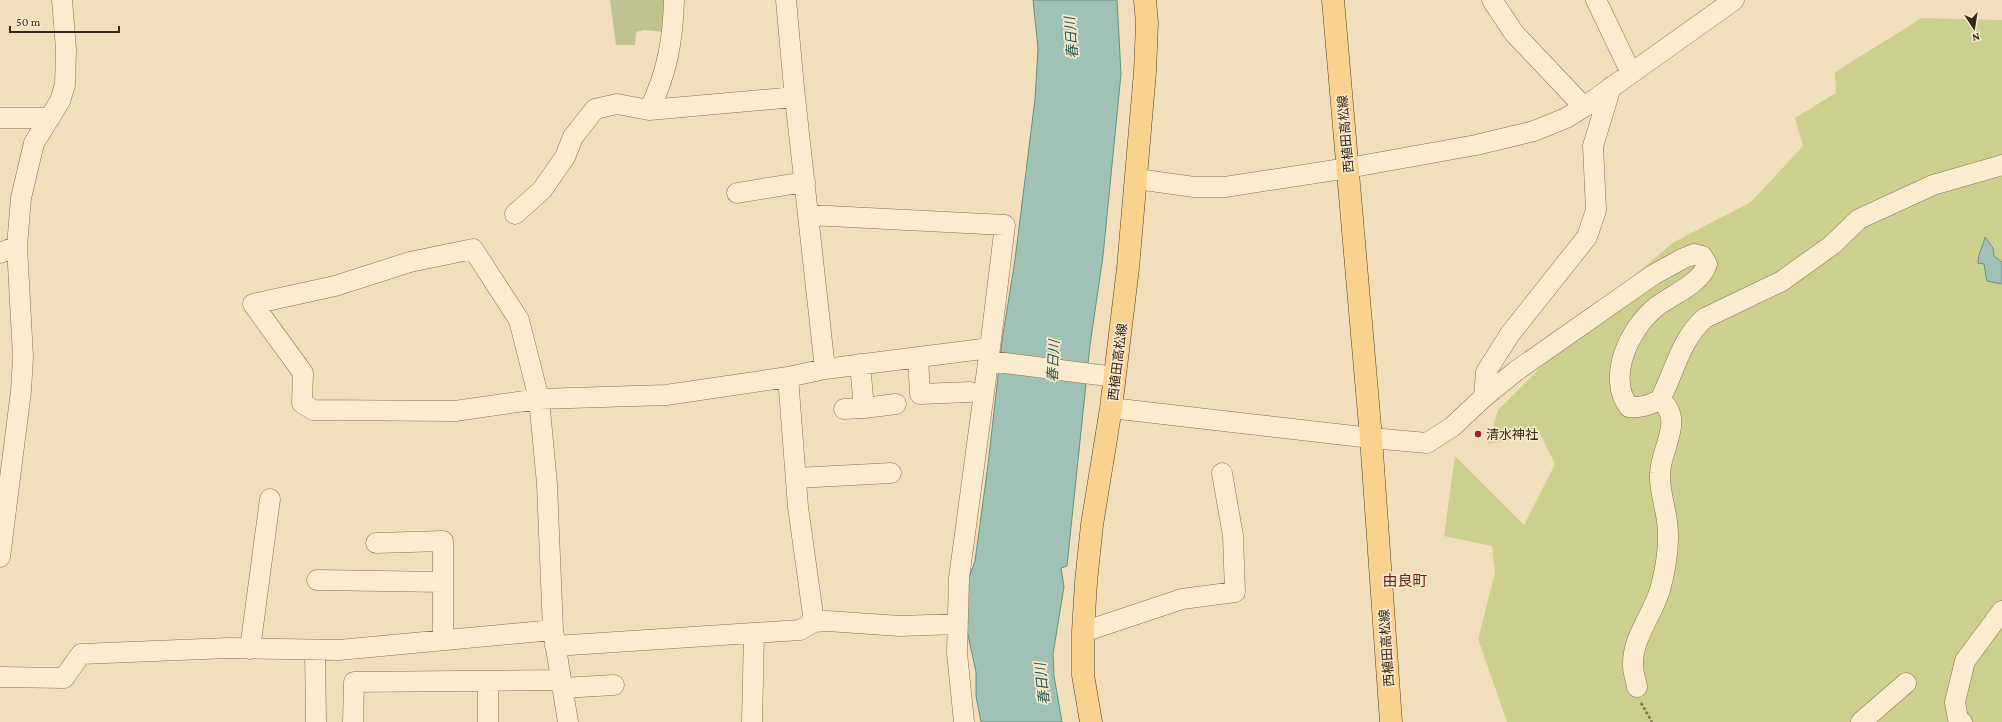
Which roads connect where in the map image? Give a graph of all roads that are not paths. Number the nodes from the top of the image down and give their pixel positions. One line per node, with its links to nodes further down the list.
1 (62, 0): 15 (street)
2 (674, 0): 13 (street)
3 (786, 0): 11 (street)
4 (1145, 0): 18 (main road, 西植田高松線)
5 (1333, 0): 17 (main road, 西植田高松線)
6 (1492, 0): 12 (street)
7 (1596, 0): 9 (street)
8 (1734, 0): 9 (street)
9 (1631, 73): 10 (street)
10 (1611, 87): 12 (street); 31 (street)
11 (795, 97): 13 (street); 19 (street)
12 (1584, 107): 17 (street)
13 (649, 110): 21 (street)
14 (0, 118): 15 (street)
15 (50, 118): 23 (street)
16 (2002, 165): 33 (street)
17 (1348, 168): 18 (street); 38 (main road, 西植田高松線)
18 (1137, 179): 29 (main road, 西植田高松線)
19 (805, 182): 20 (street); 22 (street)
20 (737, 193)
21 (515, 214)
22 (809, 215): 24 (street); 27 (street)
23 (9, 249): 42 (street)
24 (989, 354): 25 (street); 29 (street); 50 (street)
25 (918, 357): 26 (street); 30 (street)
26 (860, 364): 27 (street); 35 (street)
27 (825, 369): 28 (street)
28 (788, 377): 32 (street); 41 (street)
29 (1115, 377): 36 (main road, 西植田高松線)
30 (970, 392)
31 (1484, 397): 33 (street); 38 (street)
32 (539, 399): 32 (street); 53 (street)
33 (1660, 400): 62 (street)
34 (896, 404): 35 (street)
35 (864, 408): 37 (street)
36 (1111, 408): 38 (street); 51 (main road, 西植田高松線)
37 (844, 409)
38 (1371, 438): 70 (main road, 西植田高松線)
39 (891, 473): 41 (street)
40 (1222, 473): 51 (street)
41 (796, 478): 49 (street)
42 (4, 499): 45 (street)
43 (270, 499): 55 (street)
44 (376, 543): 47 (street)
45 (0, 556)
46 (317, 580): 47 (street)
47 (443, 582): 54 (street)
48 (2002, 611): 72 (street)
49 (814, 622): 50 (street); 52 (street)
50 (957, 624): 68 (street)
51 (1083, 632): 69 (main road, 西植田高松線)
52 (754, 634): 53 (street); 67 (street)
53 (554, 638): 54 (street); 60 (street)
54 (443, 640): 56 (street)
55 (250, 649): 56 (street); 57 (street)
56 (315, 650): 63 (street)
57 (0, 677)
58 (488, 681): 60 (street); 64 (street); 65 (street)
59 (1906, 683): 71 (street)
60 (561, 684): 61 (street); 66 (street)
61 (614, 685)
62 (1637, 687)
63 (316, 722)
64 (353, 722)
65 (488, 722)
66 (568, 722)
67 (752, 722)
68 (964, 722)
69 (1091, 722)
70 (1391, 722)
71 (1862, 722)
72 (1962, 722)

